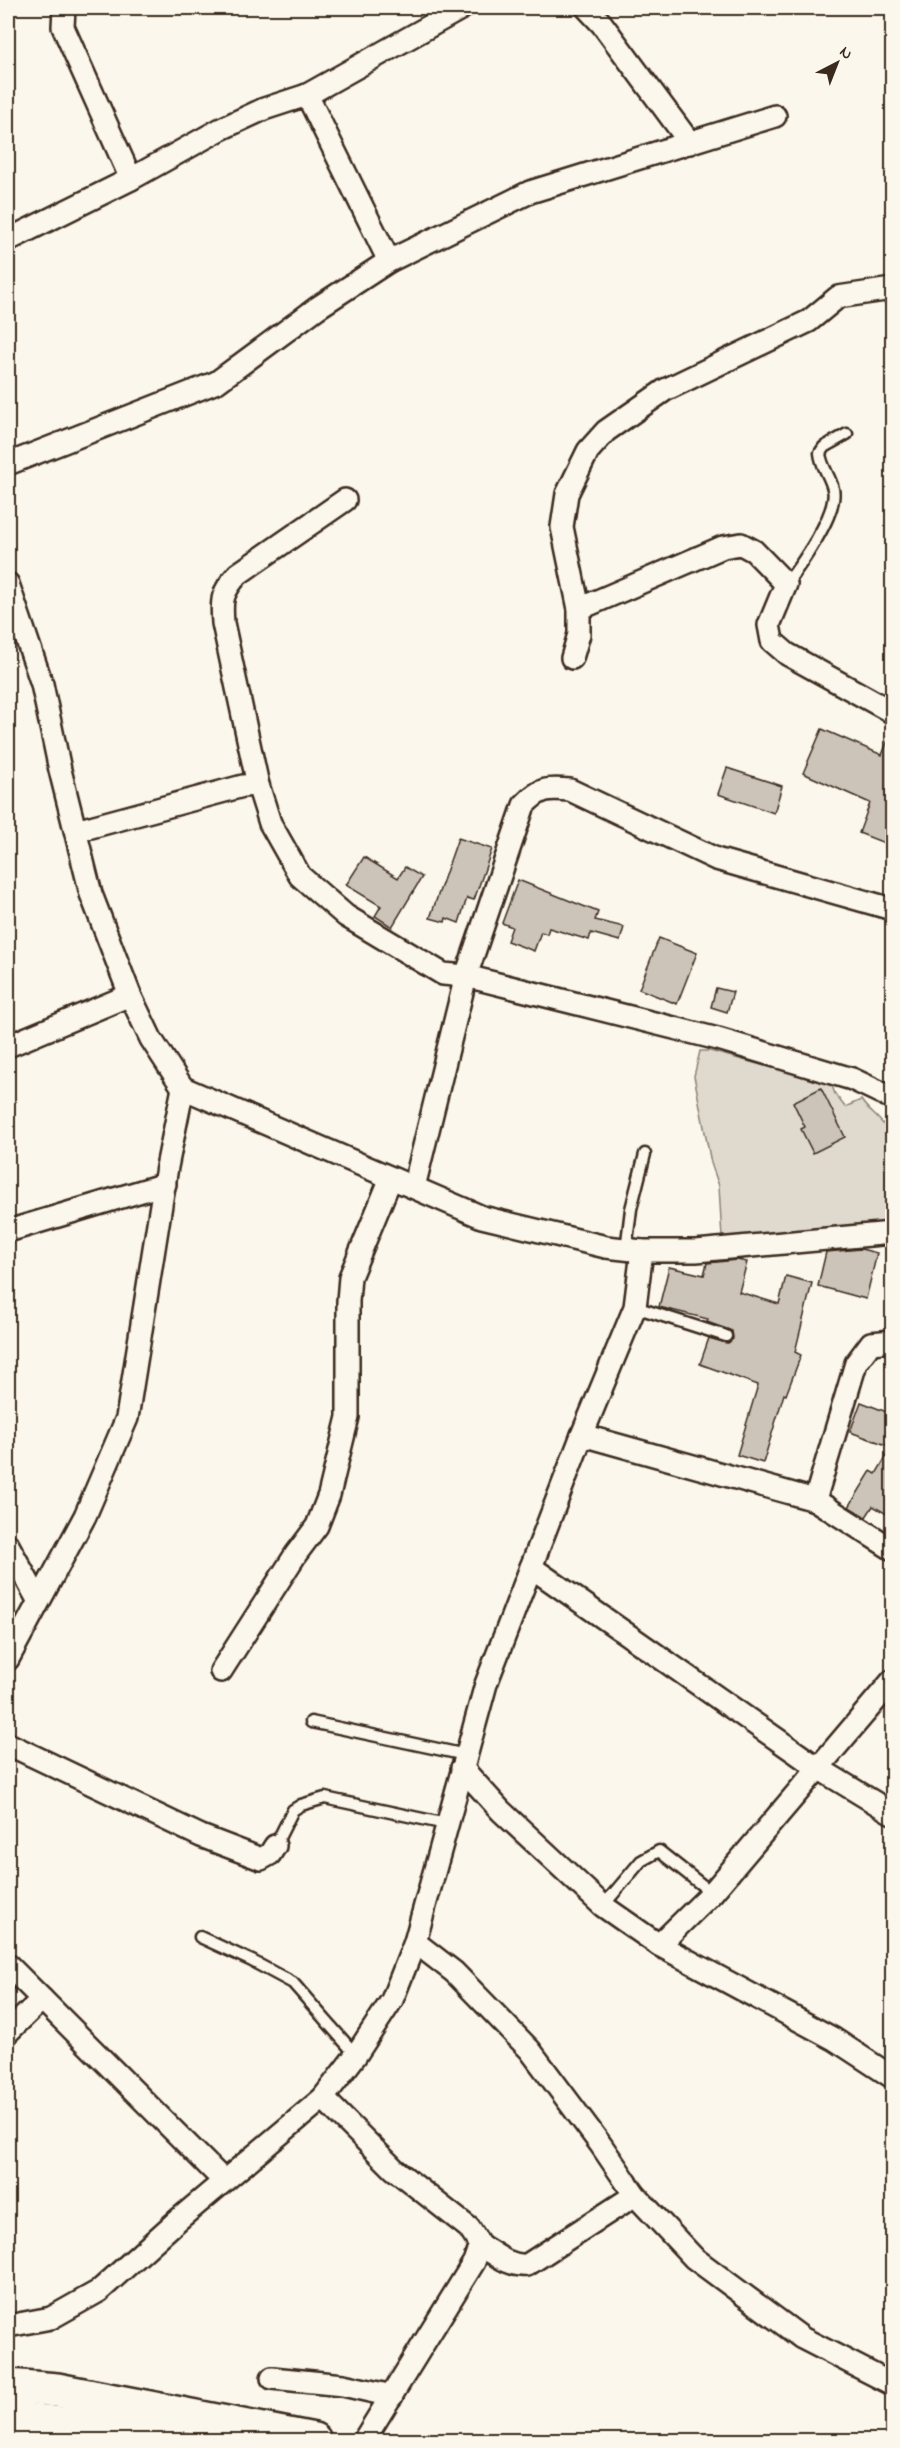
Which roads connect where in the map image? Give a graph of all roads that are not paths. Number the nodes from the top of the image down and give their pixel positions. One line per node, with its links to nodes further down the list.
1 (64, 8): 7 (street)
2 (462, 8): 4 (street)
3 (587, 8): 6 (street)
4 (306, 95): 7 (street); 9 (street)
5 (775, 117): 6 (street)
6 (690, 143): 9 (street)
7 (131, 179): 8 (street)
8 (8, 240)
9 (389, 261): 12 (street)
10 (892, 288): 16 (street)
11 (847, 434): 15 (lane)
12 (8, 464)
13 (345, 500): 19 (street)
14 (8, 584): 20 (street)
15 (786, 584): 16 (street); 18 (street)
16 (579, 609): 17 (street)
17 (572, 658)
18 (892, 712)
19 (258, 784): 20 (street); 22 (street)
20 (76, 831): 23 (street)
21 (892, 909): 22 (street)
22 (465, 976): 26 (street); 30 (street)
23 (130, 995): 24 (street); 25 (street)
24 (8, 1046)
25 (183, 1088): 28 (street); 29 (street)
26 (892, 1098)
27 (645, 1154): 33 (lane)
28 (392, 1178): 30 (street); 44 (street)
29 (165, 1184): 31 (street); 42 (street)
30 (414, 1187): 33 (street)
31 (8, 1231)
32 (892, 1233): 33 (street)
33 (634, 1250): 34 (street)
34 (636, 1306): 35 (lane); 37 (street)
35 (726, 1336)
36 (892, 1341): 38 (street)
37 (582, 1436): 38 (street); 41 (street)
38 (815, 1500): 40 (street)
39 (8, 1545): 42 (street)
40 (892, 1549)
41 (531, 1567): 48 (street); 49 (street)
42 (38, 1600): 43 (street)
43 (8, 1659)
44 (221, 1671)
45 (892, 1681): 49 (street)
46 (311, 1722): 48 (lane)
47 (8, 1744): 52 (street)
48 (464, 1762): 51 (street); 54 (street)
49 (818, 1768): 50 (street); 53 (street)
50 (892, 1813)
51 (446, 1824): 52 (lane); 56 (street)
52 (275, 1846)
53 (712, 1893): 54 (lane); 57 (street)
54 (603, 1906): 57 (street)
55 (200, 1937): 61 (lane)
56 (415, 1942): 61 (street); 65 (street)
57 (659, 1945): 62 (street)
58 (8, 1965): 59 (street)
59 (42, 1999): 60 (street); 64 (street)
60 (8, 2032)
61 (356, 2055): 63 (street)
62 (892, 2077)
63 (323, 2098): 64 (street); 66 (street)
64 (224, 2181): 67 (street)
65 (635, 2195): 66 (street); 69 (street)
66 (480, 2245): 71 (street)
67 (8, 2326)
68 (272, 2378): 71 (street)
69 (892, 2384)
70 (8, 2386): 74 (main road)
71 (392, 2396): 75 (street)
72 (8, 2418): 73 (main road)
73 (169, 2440)
74 (314, 2440)
75 (364, 2440)

